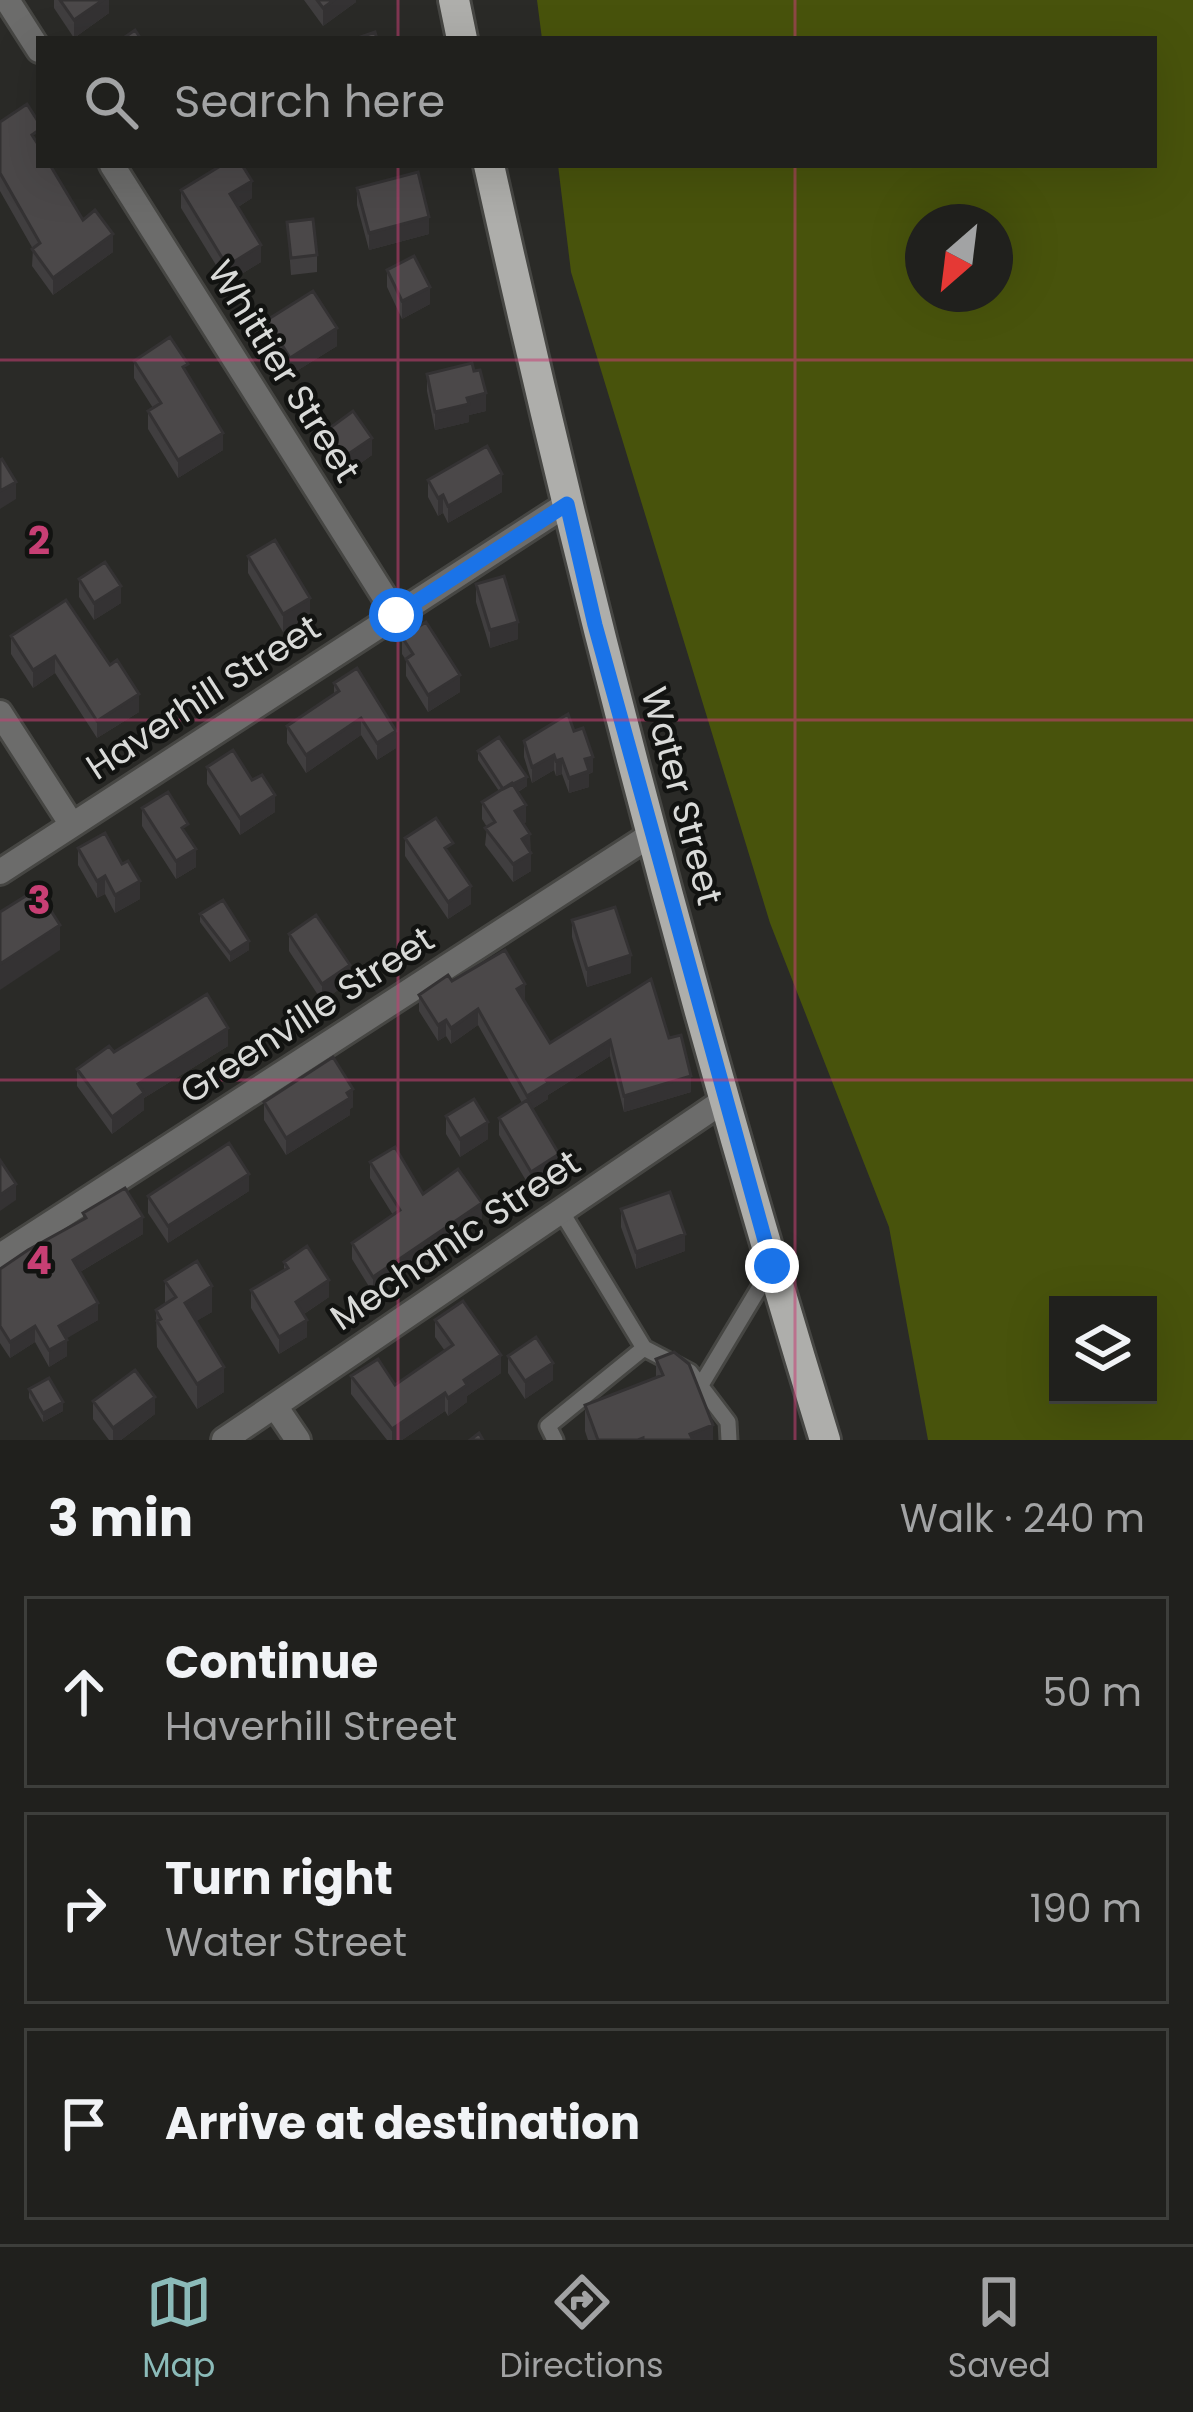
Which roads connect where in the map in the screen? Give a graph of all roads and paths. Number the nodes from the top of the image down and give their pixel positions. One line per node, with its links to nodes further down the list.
1 (7, 0): 4 (street)
2 (454, 0): 3 (main road)
3 (461, 36)
4 (36, 45)
5 (114, 168): 8 (street, Whittier Street)
6 (490, 168): 7 (main road, Water Street)
7 (567, 504): 8 (street, Haverhill Street); 11 (main road, Water Street)
8 (396, 615): 10 (street, Haverhill Street)
9 (0, 713): 10 (street)
10 (72, 826): 12 (street, Haverhill Street)
11 (652, 834): 13 (main road, Water Street); 15 (street, Greenville Street)
12 (0, 872)
13 (726, 1099): 14 (street, Mechanic Street); 16 (main road, Water Street)
14 (561, 1211): 17 (lane); 19 (street, Mechanic Street)
15 (0, 1256)
16 (772, 1266): 18 (lane); 24 (main road, Water Street)
17 (644, 1348): 18 (lane); 22 (lane)
18 (700, 1385): 23 (lane)
19 (275, 1406): 20 (street, Mechanic Street); 21 (street)
20 (224, 1440)
21 (298, 1440)
22 (555, 1440)
23 (729, 1440)
24 (825, 1440)

